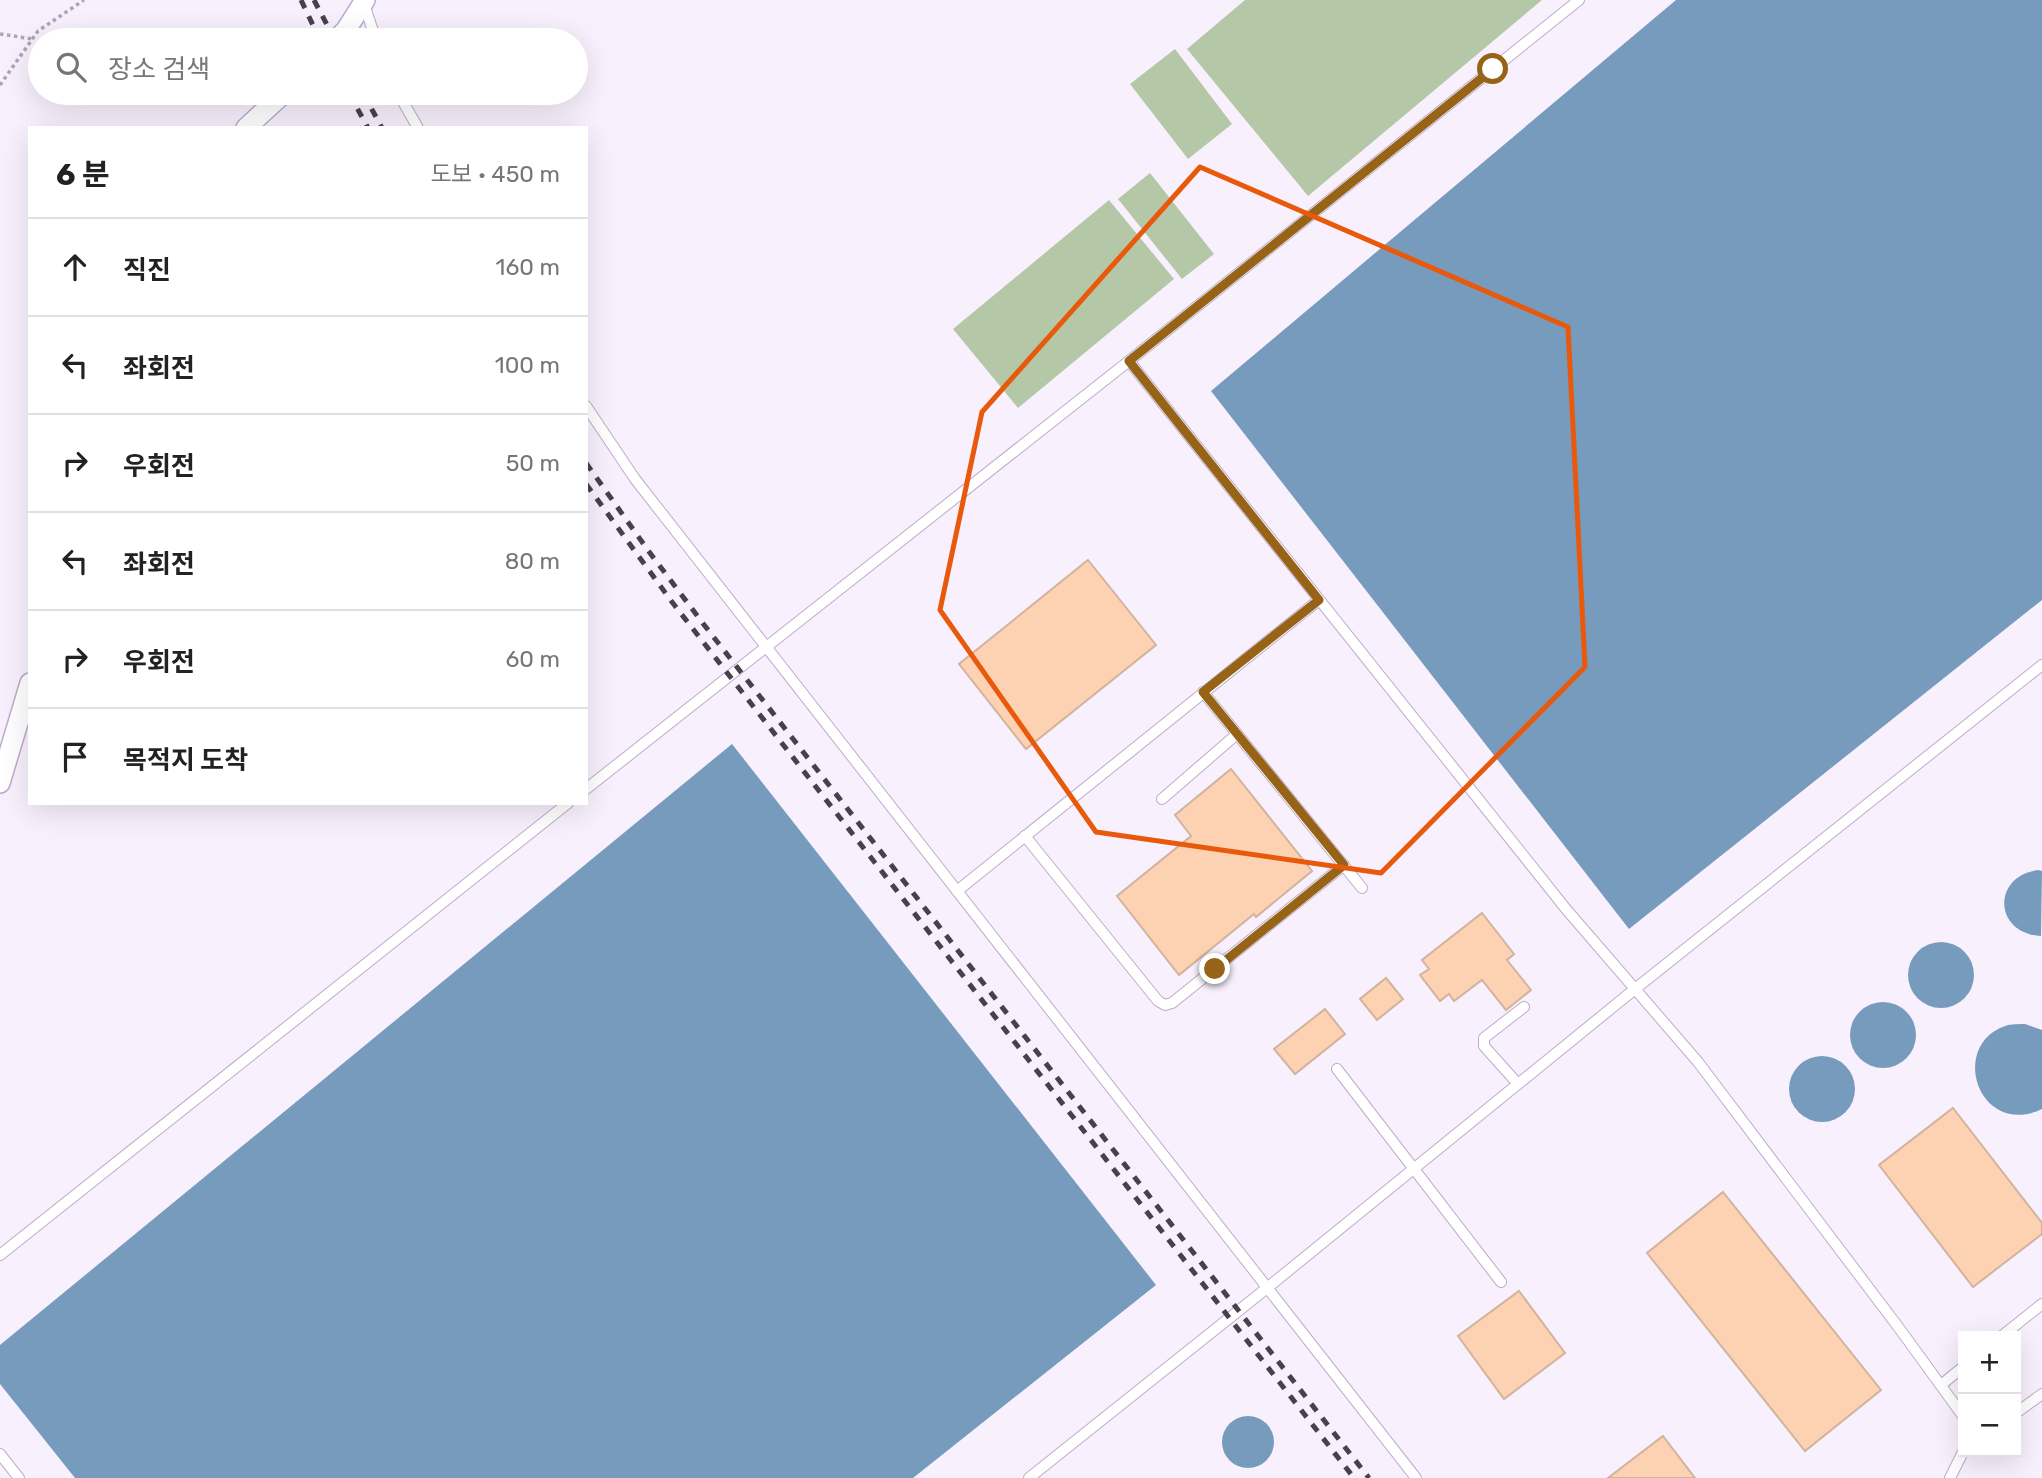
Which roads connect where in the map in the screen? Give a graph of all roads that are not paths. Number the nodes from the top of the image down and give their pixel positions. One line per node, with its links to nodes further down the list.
1 (1578, 0): 9 (lane)
2 (364, 2): 3 (street); 4 (lane)
3 (347, 28)
4 (372, 28)
5 (271, 105): 7 (street)
6 (405, 105): 8 (lane)
7 (248, 126)
8 (417, 126)
9 (1129, 361): 11 (lane); 12 (lane)
10 (588, 408): 12 (lane)
11 (1319, 600): 15 (lane); 25 (lane)
12 (766, 646): 18 (lane); 24 (lane)
13 (2042, 665): 25 (lane)
14 (28, 691): 17 (street)
15 (1203, 692): 16 (lane); 21 (lane)
16 (1237, 734): 19 (lane); 22 (lane)
17 (0, 783)
18 (588, 787)
19 (1162, 799)
20 (565, 805): 30 (lane)
21 (1025, 836): 22 (lane); 24 (lane)
22 (1344, 865): 23 (lane)
23 (1362, 888)
24 (957, 891): 32 (lane)
25 (1634, 989): 28 (lane); 36 (lane)
26 (1524, 1007): 28 (lane)
27 (1337, 1069): 29 (lane)
28 (1518, 1084): 29 (lane)
29 (1415, 1168): 31 (lane); 32 (lane)
30 (0, 1255)
31 (1501, 1282)
32 (1267, 1288): 43 (lane); 44 (lane)
33 (2042, 1304): 34 (lane)
34 (2008, 1331)
35 (1958, 1371): 36 (lane)
36 (1941, 1385): 38 (lane)
37 (2042, 1394): 39 (lane)
38 (1958, 1409)
39 (2021, 1409)
40 (0, 1454): 42 (lane)
41 (1961, 1457): 45 (lane)
42 (19, 1478)
43 (1029, 1478)
44 (1416, 1478)
45 (1950, 1478)

